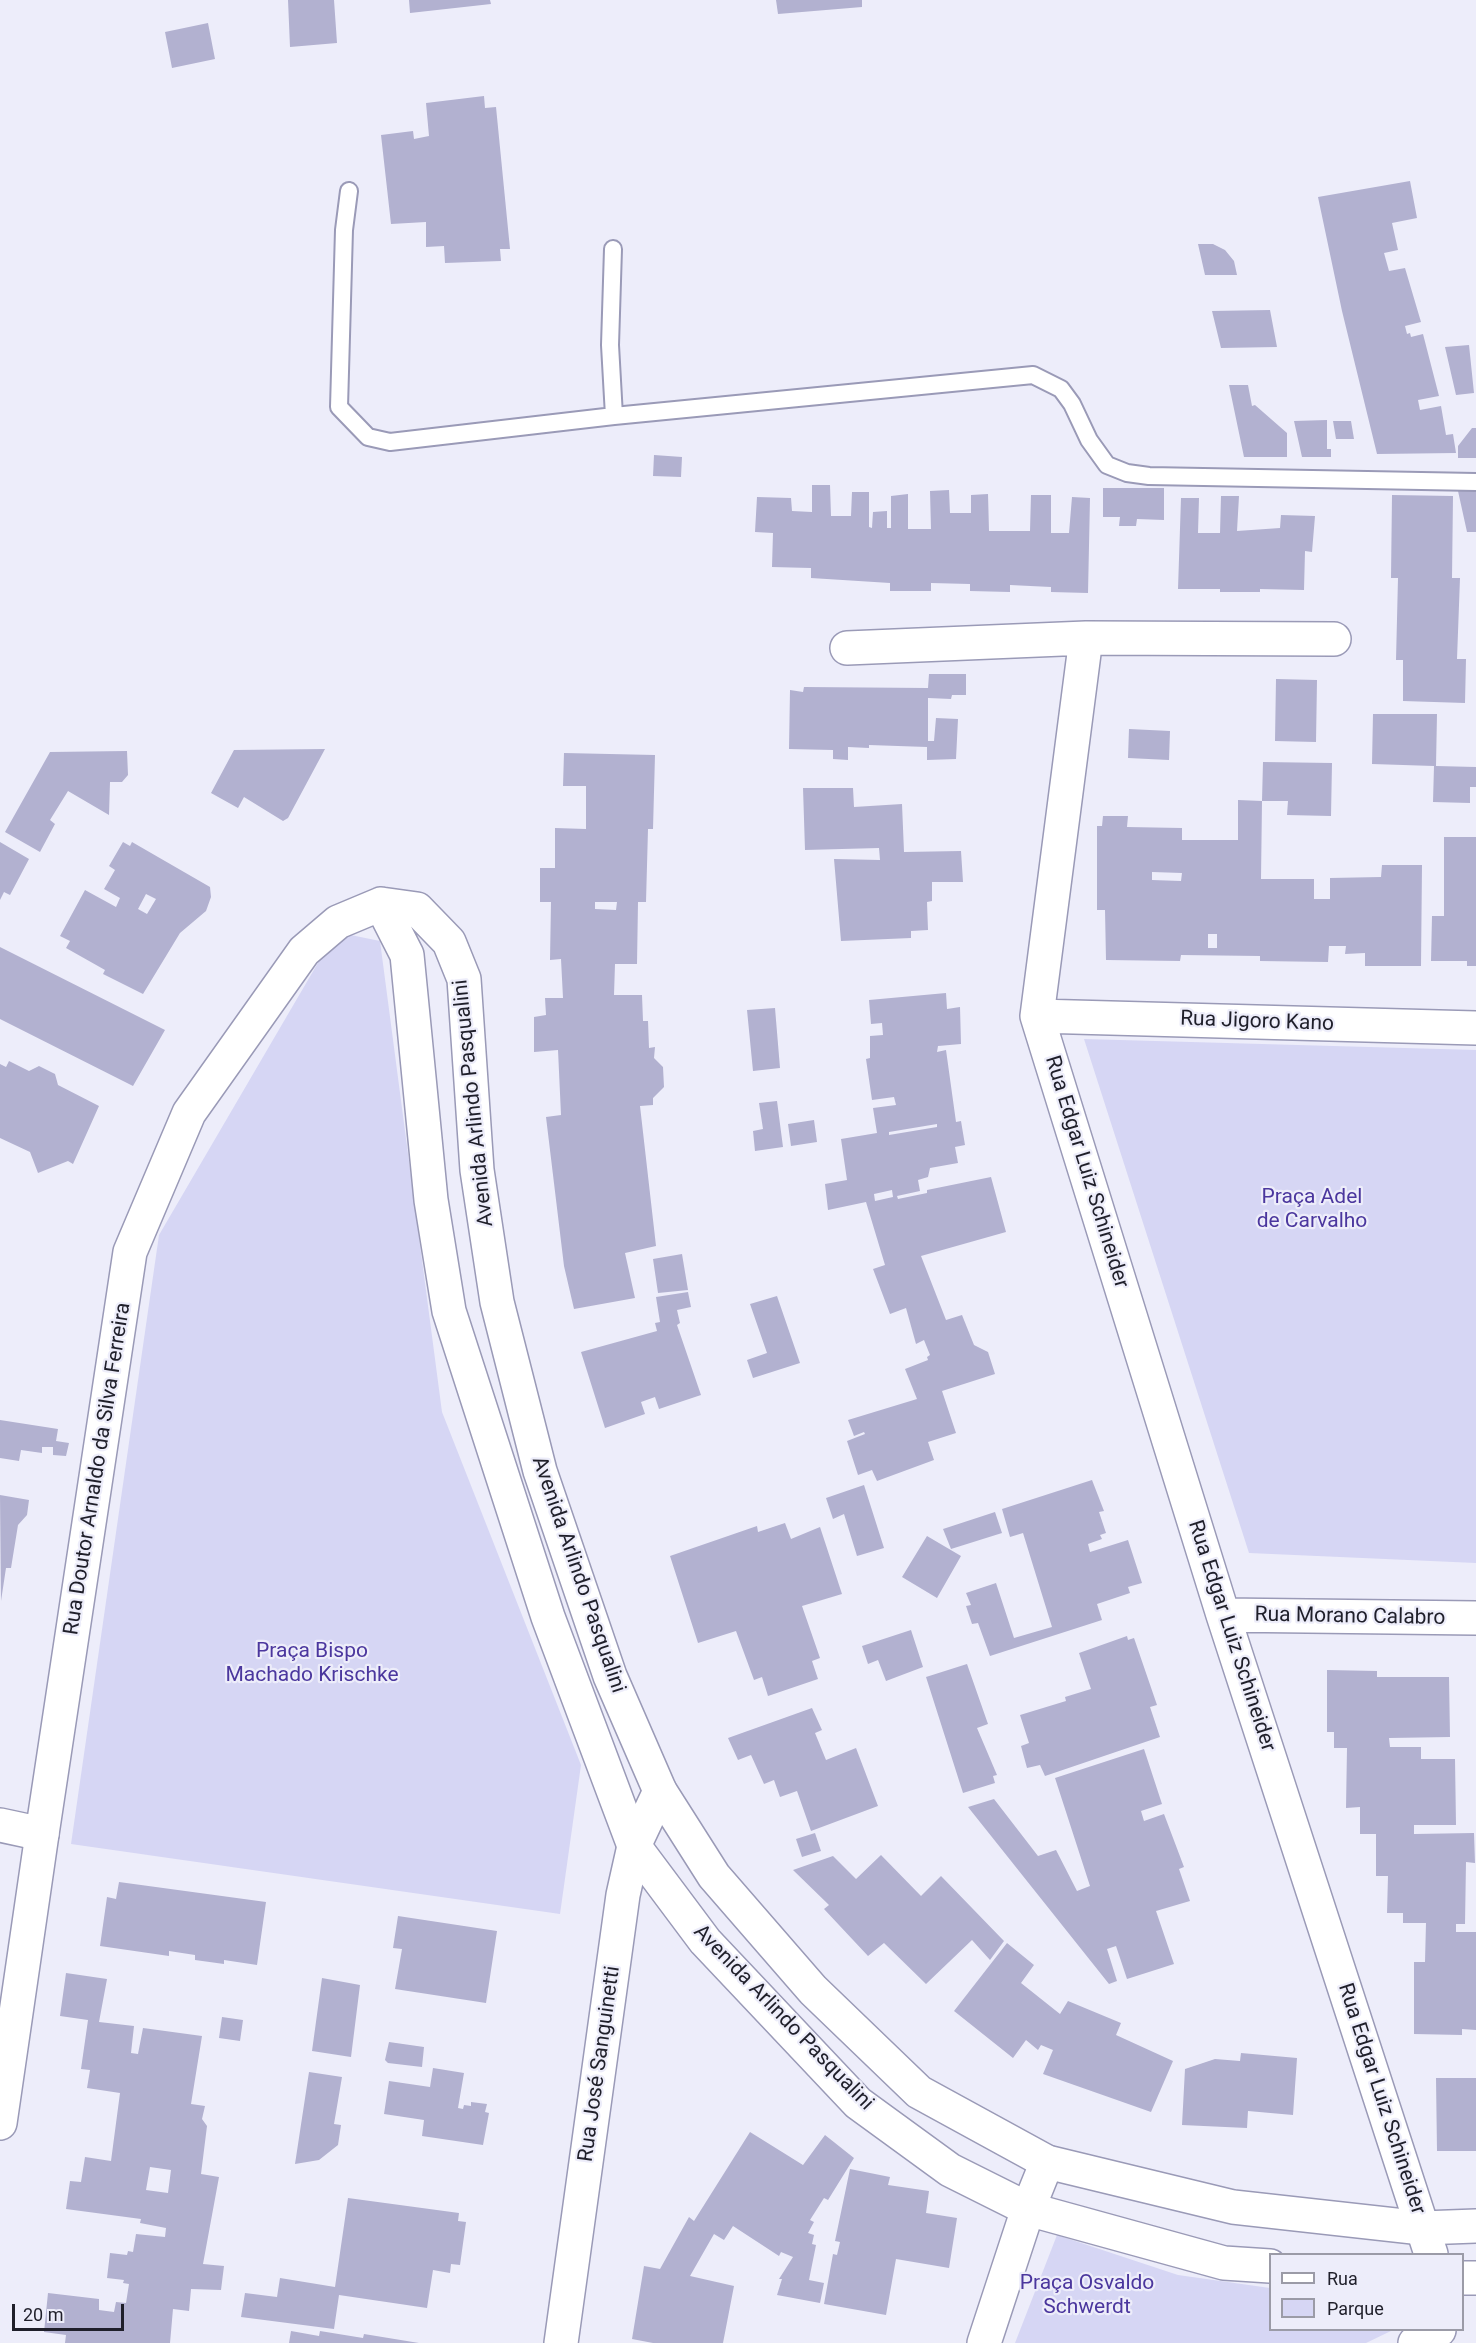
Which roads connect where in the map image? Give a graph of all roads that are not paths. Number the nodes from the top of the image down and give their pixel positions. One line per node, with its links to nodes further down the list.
1 (349, 191): 3 (lane)
2 (613, 249): 3 (lane)
3 (615, 416): 4 (lane)
4 (1476, 482)
5 (1086, 638): 6 (street); 7 (street); 9 (street)
6 (1334, 639)
7 (847, 648)
8 (381, 904): 13 (street, Avenida Arlindo Pasqualini); 15 (street, Rua Doutor Arnaldo da Silva Ferreira); 16 (street, Avenida Arlindo Pasqualini)
9 (1037, 1016): 10 (street, Rua Jigoro Kano); 11 (street, Rua Edgar Luiz Schineider)
10 (1476, 1028)
11 (1223, 1615): 12 (street, Rua Morano Calabro); 23 (street, Rua Edgar Luiz Schineider)
12 (1476, 1618)
13 (660, 1791): 16 (street, Rua José Sanguinetti); 17 (street, Avenida Arlindo Pasqualini)
14 (0, 1825): 15 (street)
15 (42, 1834): 19 (street, Rua Doutor Arnaldo da Silva Ferreira)
16 (634, 1846): 18 (street, Avenida Arlindo Pasqualini); 26 (street, Rua José Sanguinetti)
17 (714, 1876): 18 (street); 20 (street, Avenida Arlindo Pasqualini)
18 (674, 1900): 21 (street, Avenida Arlindo Pasqualini)
19 (0, 2123)
20 (1047, 2162): 21 (street); 23 (street, Avenida Arlindo Pasqualini)
21 (1028, 2209): 24 (street, Avenida Arlindo Pasqualini); 27 (street)
22 (1476, 2226): 23 (street, Avenida Arlindo Pasqualini)
23 (1427, 2241)
24 (1269, 2266)
25 (1437, 2331): 28 (street)
26 (561, 2343)
27 (984, 2343)
28 (1415, 2343)

